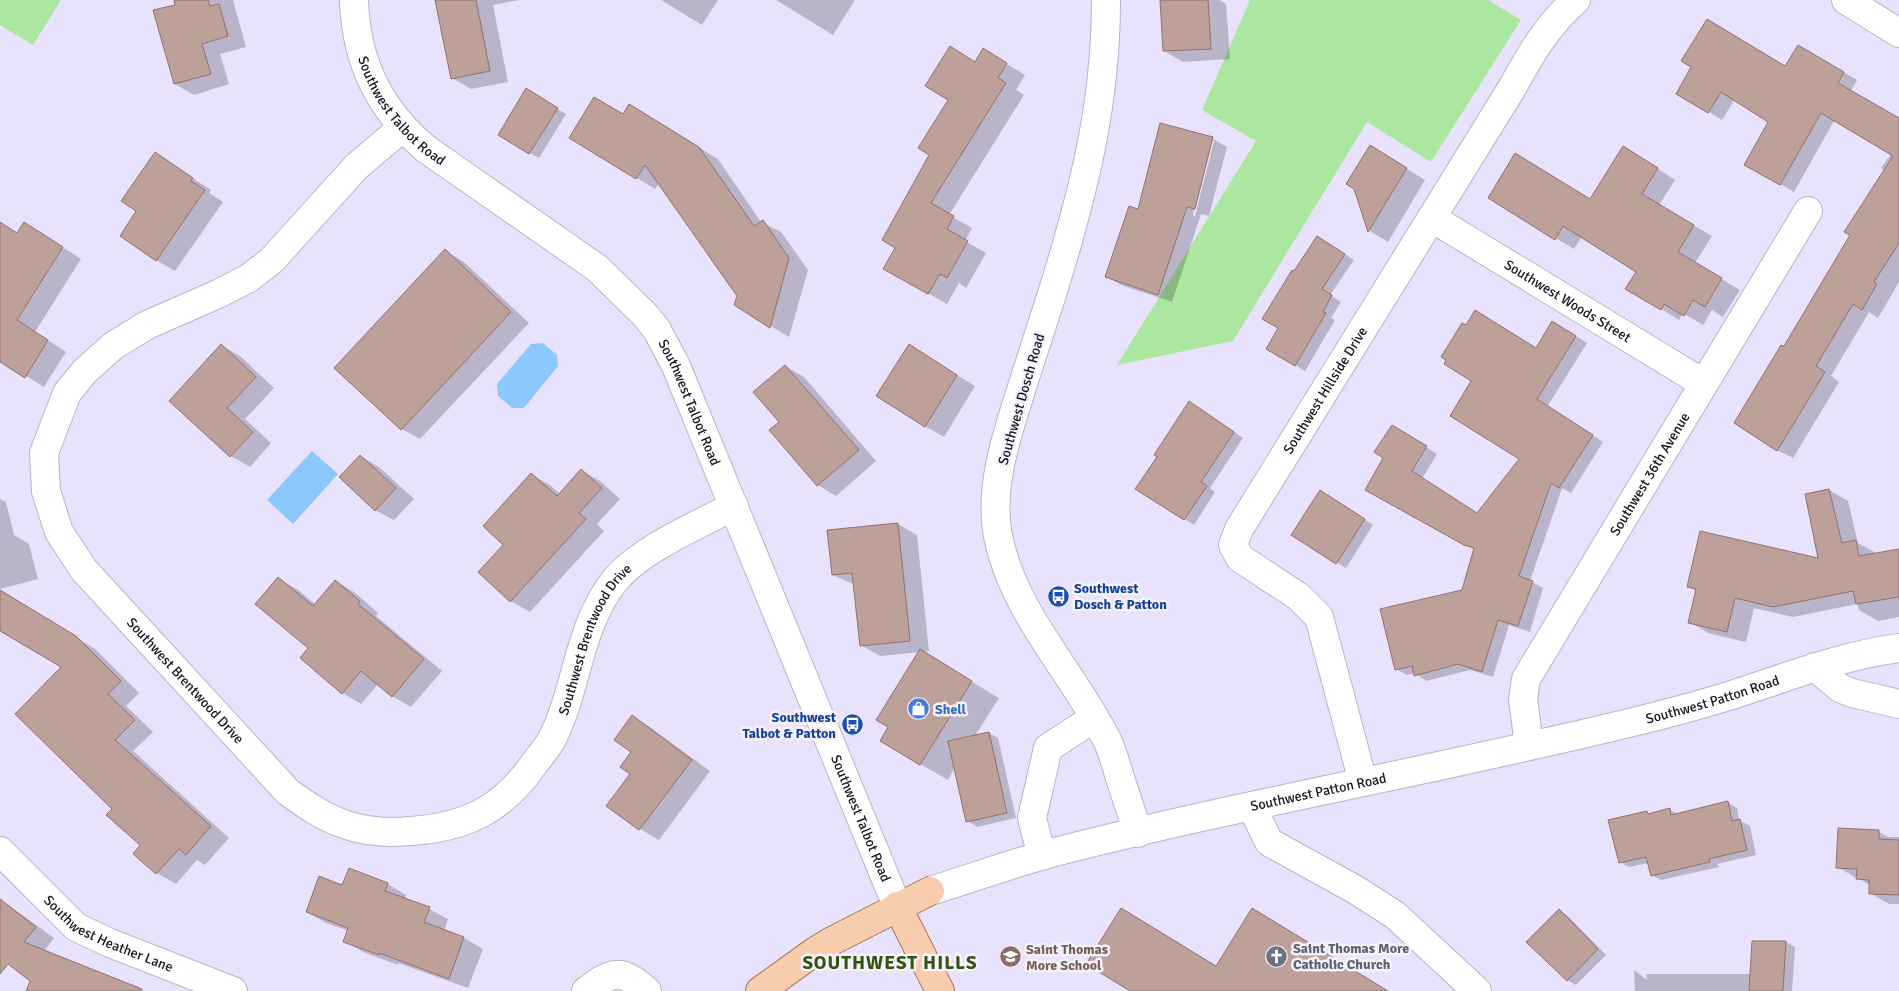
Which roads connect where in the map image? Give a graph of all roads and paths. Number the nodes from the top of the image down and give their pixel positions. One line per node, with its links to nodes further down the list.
1 (354, 0): 6 (street, Southwest Talbot Road)
2 (1106, 0): 14 (street, Southwest Dosch Road)
3 (1576, 0): 8 (street, Southwest Hillside Drive)
4 (1846, 0): 5 (street)
5 (1899, 33)
6 (402, 128): 10 (street, Southwest Talbot Road); 10 (street, Southwest Brentwood Drive)
7 (1808, 211): 9 (street, Southwest 36th Avenue)
8 (1432, 218): 9 (street, Southwest Woods Street); 16 (street, Southwest Hillside Drive)
9 (1703, 383): 15 (street, Southwest 36th Avenue)
10 (734, 506): 22 (street, Southwest Talbot Road)
11 (1899, 648): 12 (street, Southwest Patton Road)
12 (1815, 667): 13 (street); 15 (street, Southwest Patton Road)
13 (1899, 704)
14 (1094, 718): 18 (street, Southwest Dosch Road); 20 (street)
15 (1529, 745): 16 (street, Southwest Patton Road)
16 (1364, 782): 17 (street, Southwest Patton Road)
17 (1252, 806): 18 (street, Southwest Patton Road); 28 (street)
18 (1138, 832): 20 (street, Southwest Patton Road)
19 (0, 851): 23 (street, Southwest Heather Lane)
20 (1042, 856): 21 (street, Southwest Patton Road)
21 (930, 891): 22 (main road, Southwest Patton Road)
22 (897, 906): 26 (main road, Southwest Patton Road); 27 (main road)
23 (233, 991)
24 (586, 991): 25 (street)
25 (647, 991)
26 (760, 991)
27 (940, 991)
28 (1477, 991)

